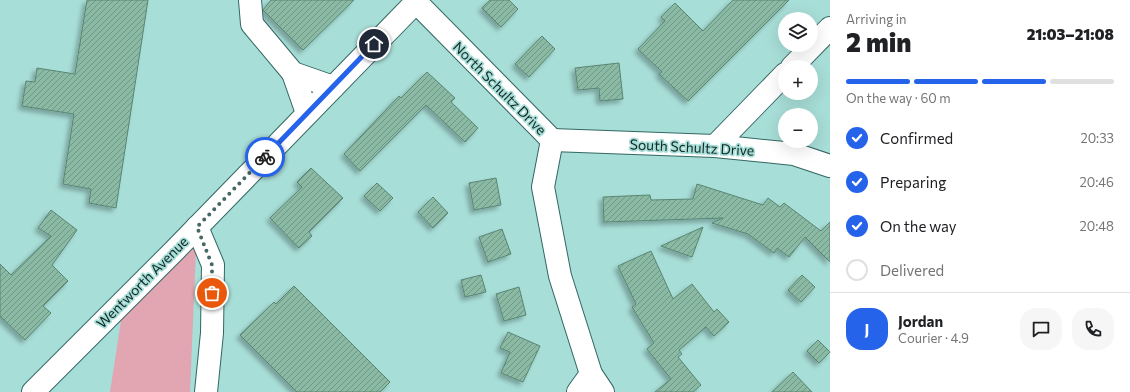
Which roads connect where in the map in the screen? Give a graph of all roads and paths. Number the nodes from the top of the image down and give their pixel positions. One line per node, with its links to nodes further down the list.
1 (250, 0): 5 (street)
2 (417, 1): 7 (street, Wentworth Avenue); 9 (street, North Schultz Drive)
3 (830, 28): 4 (street)
4 (799, 60)
5 (293, 73): 7 (street); 8 (street)
6 (778, 81): 10 (street)
7 (333, 87): 8 (street, Wentworth Avenue)
8 (307, 113): 12 (street, Wentworth Avenue)
9 (552, 140): 10 (street, South Schultz Drive); 13 (street, North Schultz Drive)
10 (715, 146): 11 (street, South Schultz Drive)
11 (830, 166)
12 (197, 227): 14 (street, Wentworth Avenue); 15 (street)
13 (591, 374): 16 (street); 17 (street, North Schultz Drive)
14 (33, 392)
15 (206, 392)
16 (578, 392)
17 (603, 392)

